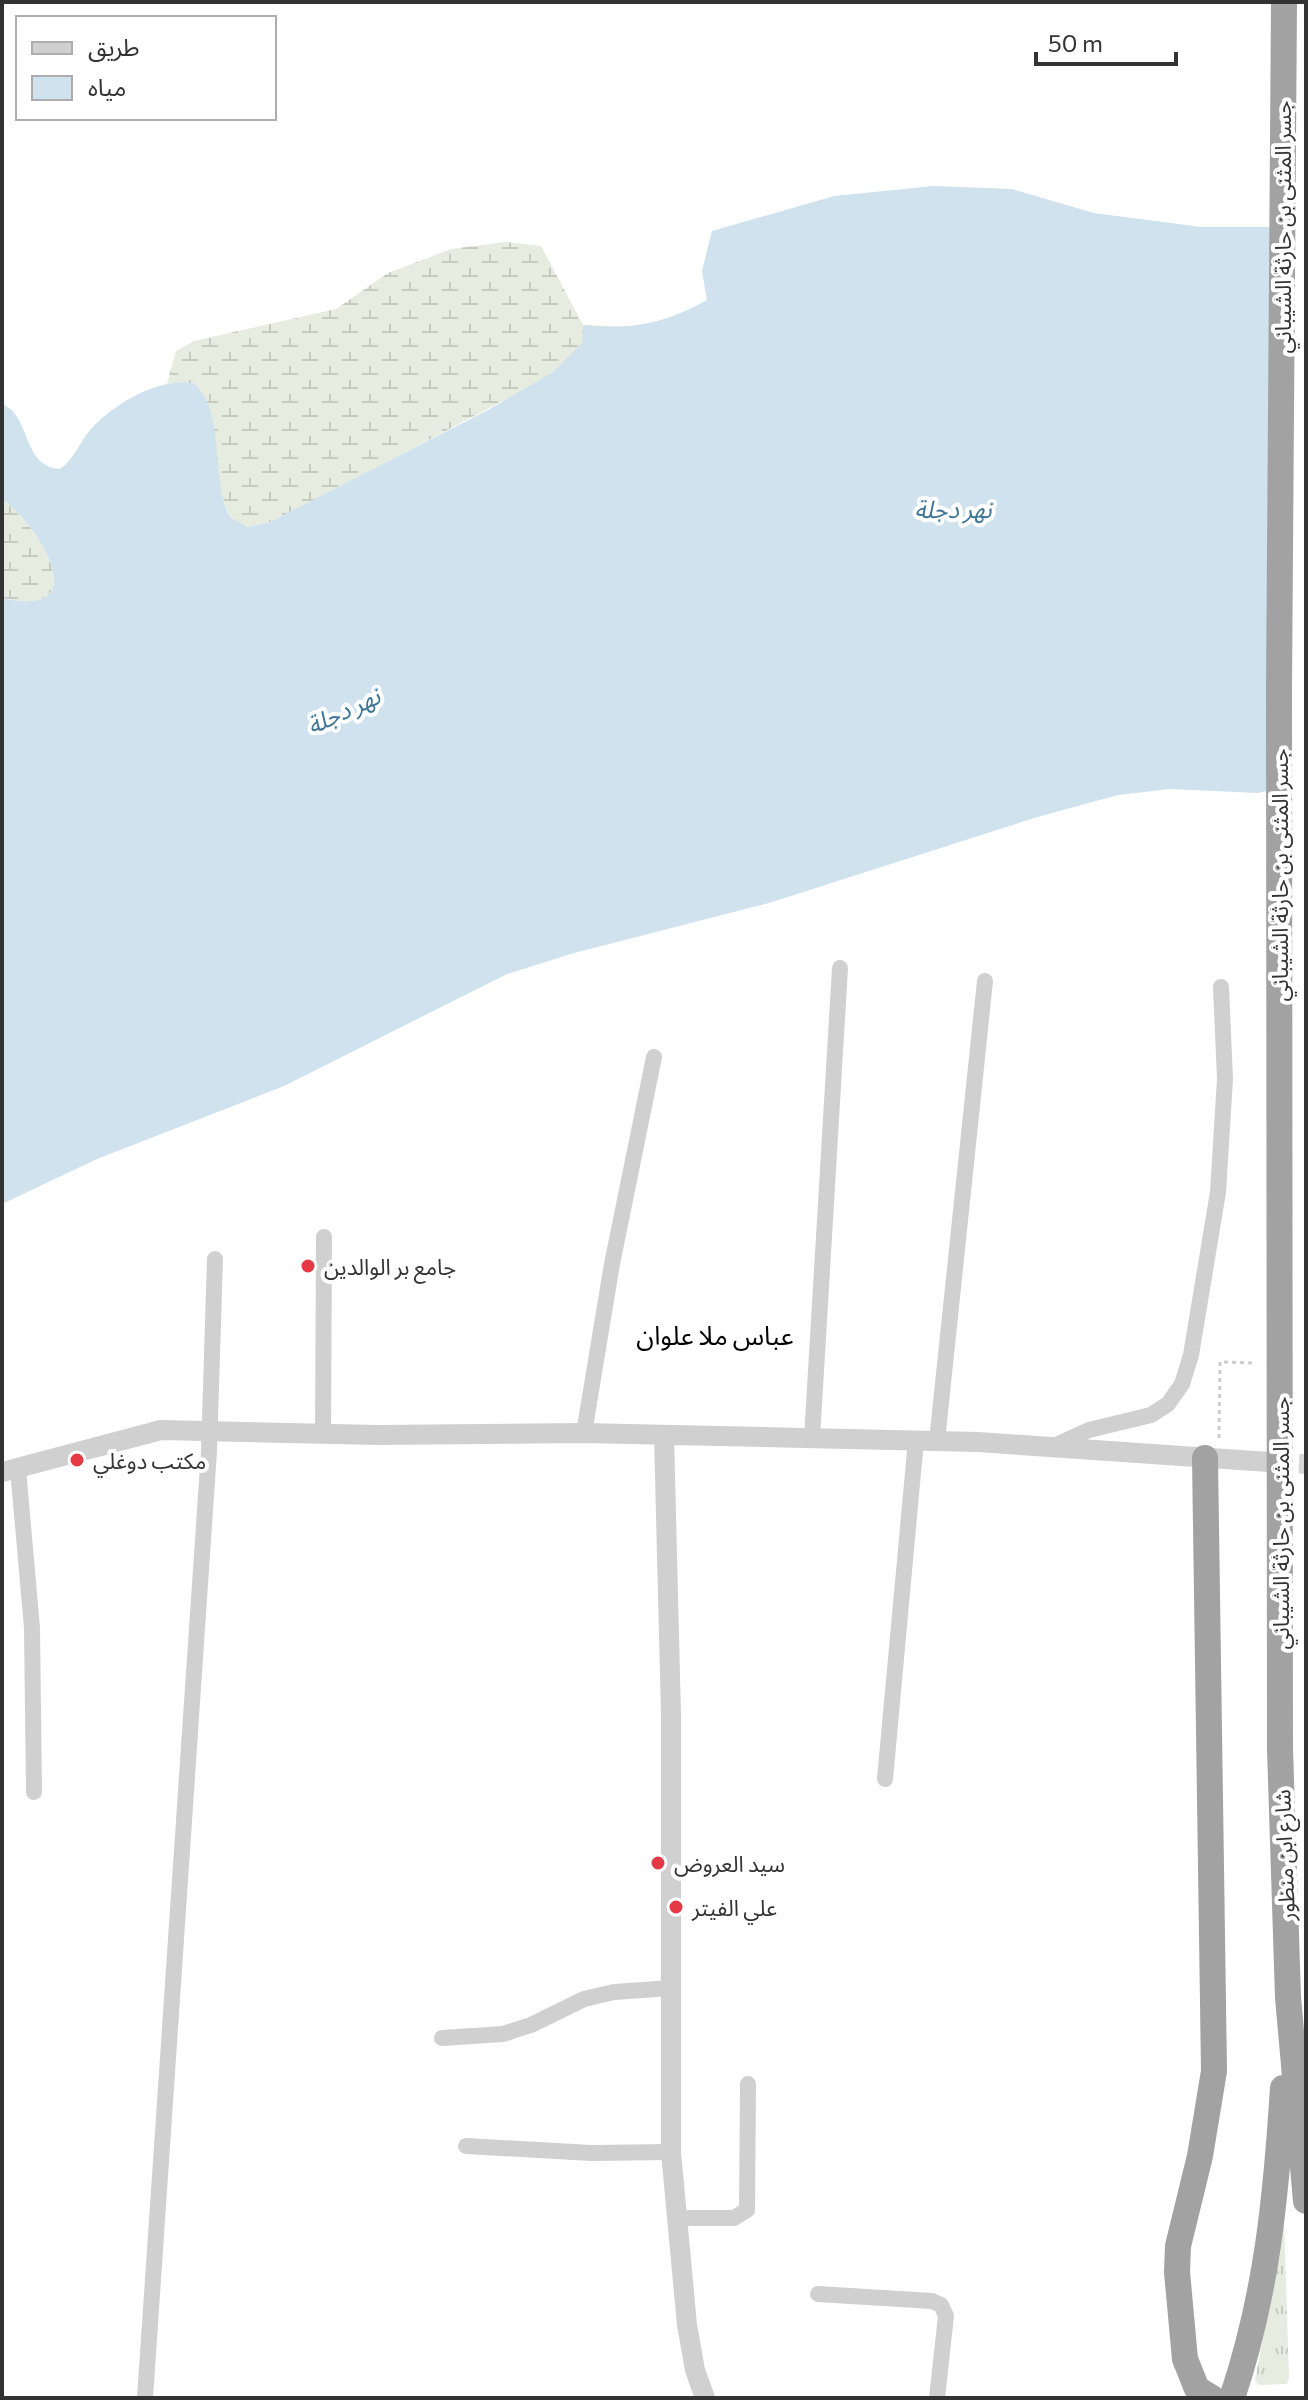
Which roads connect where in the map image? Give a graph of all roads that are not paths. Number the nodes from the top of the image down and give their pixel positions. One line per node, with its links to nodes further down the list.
1 (1284, 2): 18 (highway, جسر المثنى بن حارثة الشيباني, bridge)
2 (840, 968): 12 (street)
3 (985, 981): 13 (street)
4 (1221, 987): 14 (street)
5 (654, 1057): 9 (street)
6 (324, 1237): 10 (street)
7 (215, 1259): 8 (street)
8 (207, 1429): 10 (street); 17 (street); 30 (street)
9 (584, 1433): 10 (street); 11 (street)
10 (323, 1434)
11 (664, 1435): 12 (street); 21 (street)
12 (812, 1438): 13 (street)
13 (926, 1440): 14 (street); 19 (street)
14 (1056, 1445): 15 (street)
15 (1212, 1459): 16 (street); 33 (highway)
16 (1269, 1462)
17 (10, 1470): 20 (street)
18 (1280, 1749): 22 (highway, شارع ابن منظور)
19 (885, 1779)
20 (34, 1792)
21 (671, 1988): 23 (street); 26 (street)
22 (1288, 1997): 27 (highway, شارع ابن منظور); 34 (highway)
23 (442, 2038)
24 (748, 2084): 28 (street)
25 (466, 2146): 26 (street)
26 (671, 2152): 28 (street)
27 (1306, 2201)
28 (677, 2218): 31 (street)
29 (818, 2294): 32 (street)
30 (145, 2398)
31 (705, 2398)
32 (937, 2398)
33 (1212, 2398)
34 (1232, 2398)

